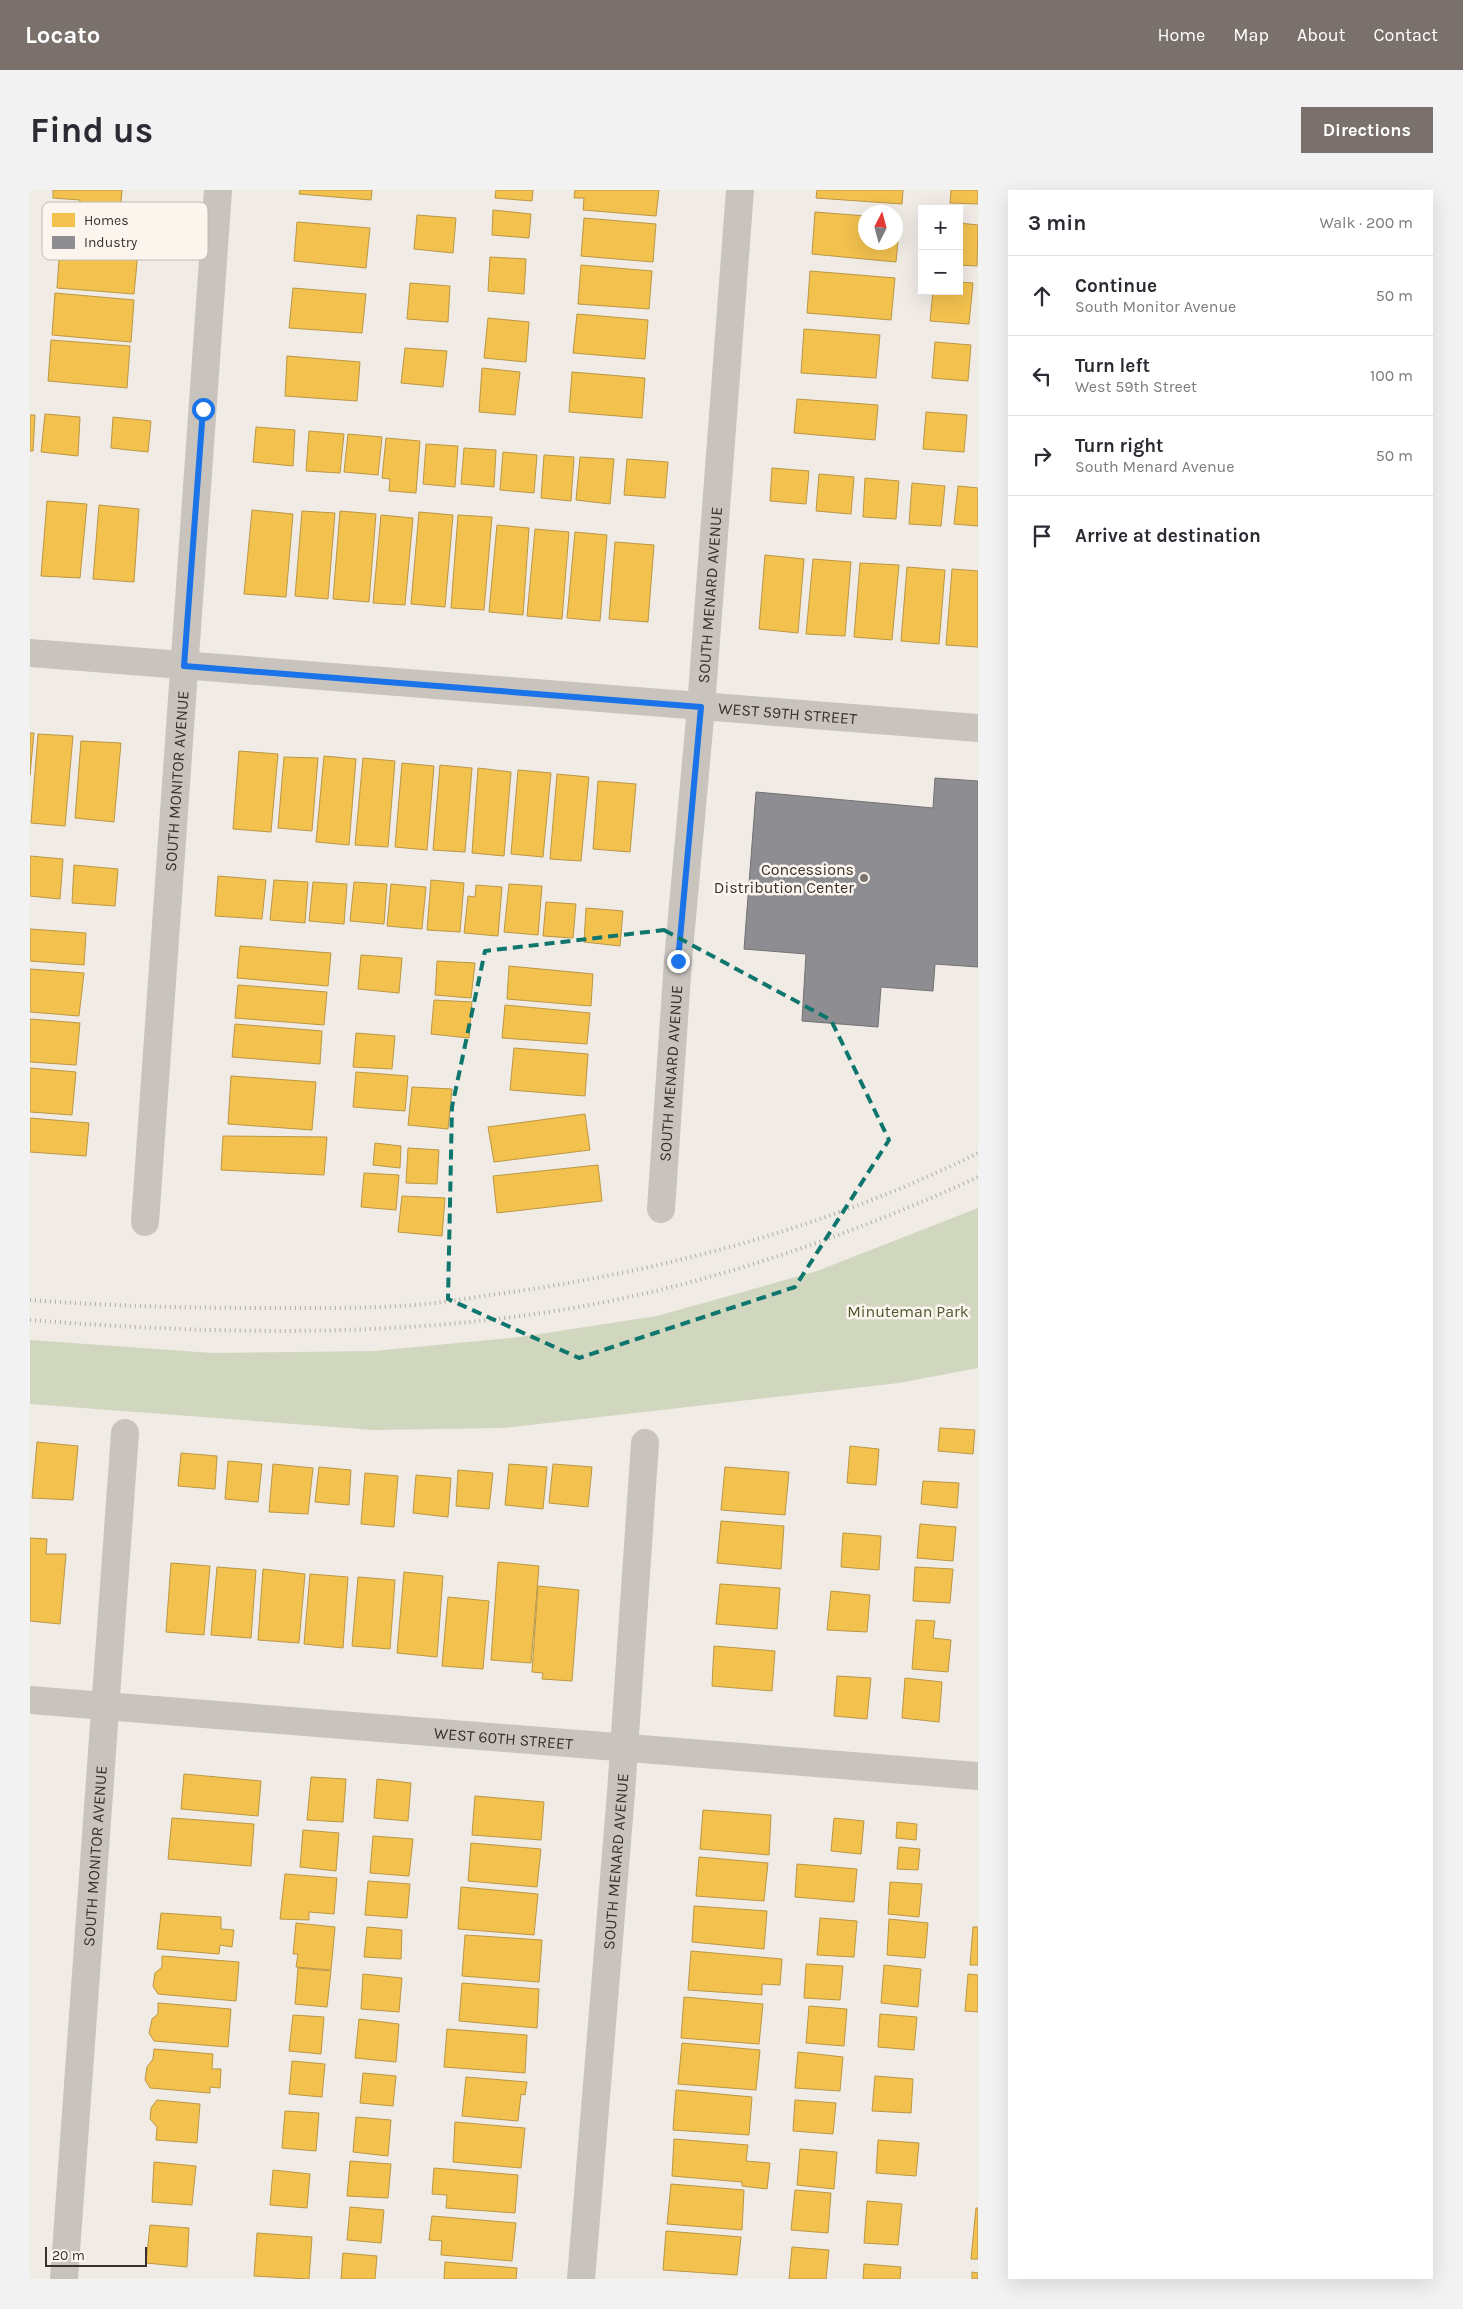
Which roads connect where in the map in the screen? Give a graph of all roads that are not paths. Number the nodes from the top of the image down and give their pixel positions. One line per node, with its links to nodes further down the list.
1 (218, 190): 4 (street, SOUTH MONITOR AVENUE)
2 (740, 190): 5 (street, SOUTH MENARD AVENUE)
3 (30, 653): 4 (street, WEST 59TH STREET)
4 (184, 666): 5 (street, WEST 59TH STREET); 8 (street, SOUTH MONITOR AVENUE)
5 (701, 707): 6 (street, WEST 59TH STREET); 7 (street, SOUTH MENARD AVENUE)
6 (978, 728)
7 (661, 1209)
8 (145, 1222)
9 (126, 1433): 12 (street, SOUTH MONITOR AVENUE)
10 (645, 1443): 13 (street, SOUTH MENARD AVENUE)
11 (30, 1700): 12 (street, WEST 60TH STREET)
12 (107, 1707): 13 (street, WEST 60TH STREET); 15 (street, SOUTH MONITOR AVENUE)
13 (625, 1748): 14 (street, WEST 60TH STREET); 16 (street, SOUTH MENARD AVENUE)
14 (978, 1776)
15 (64, 2279)
16 (582, 2279)

